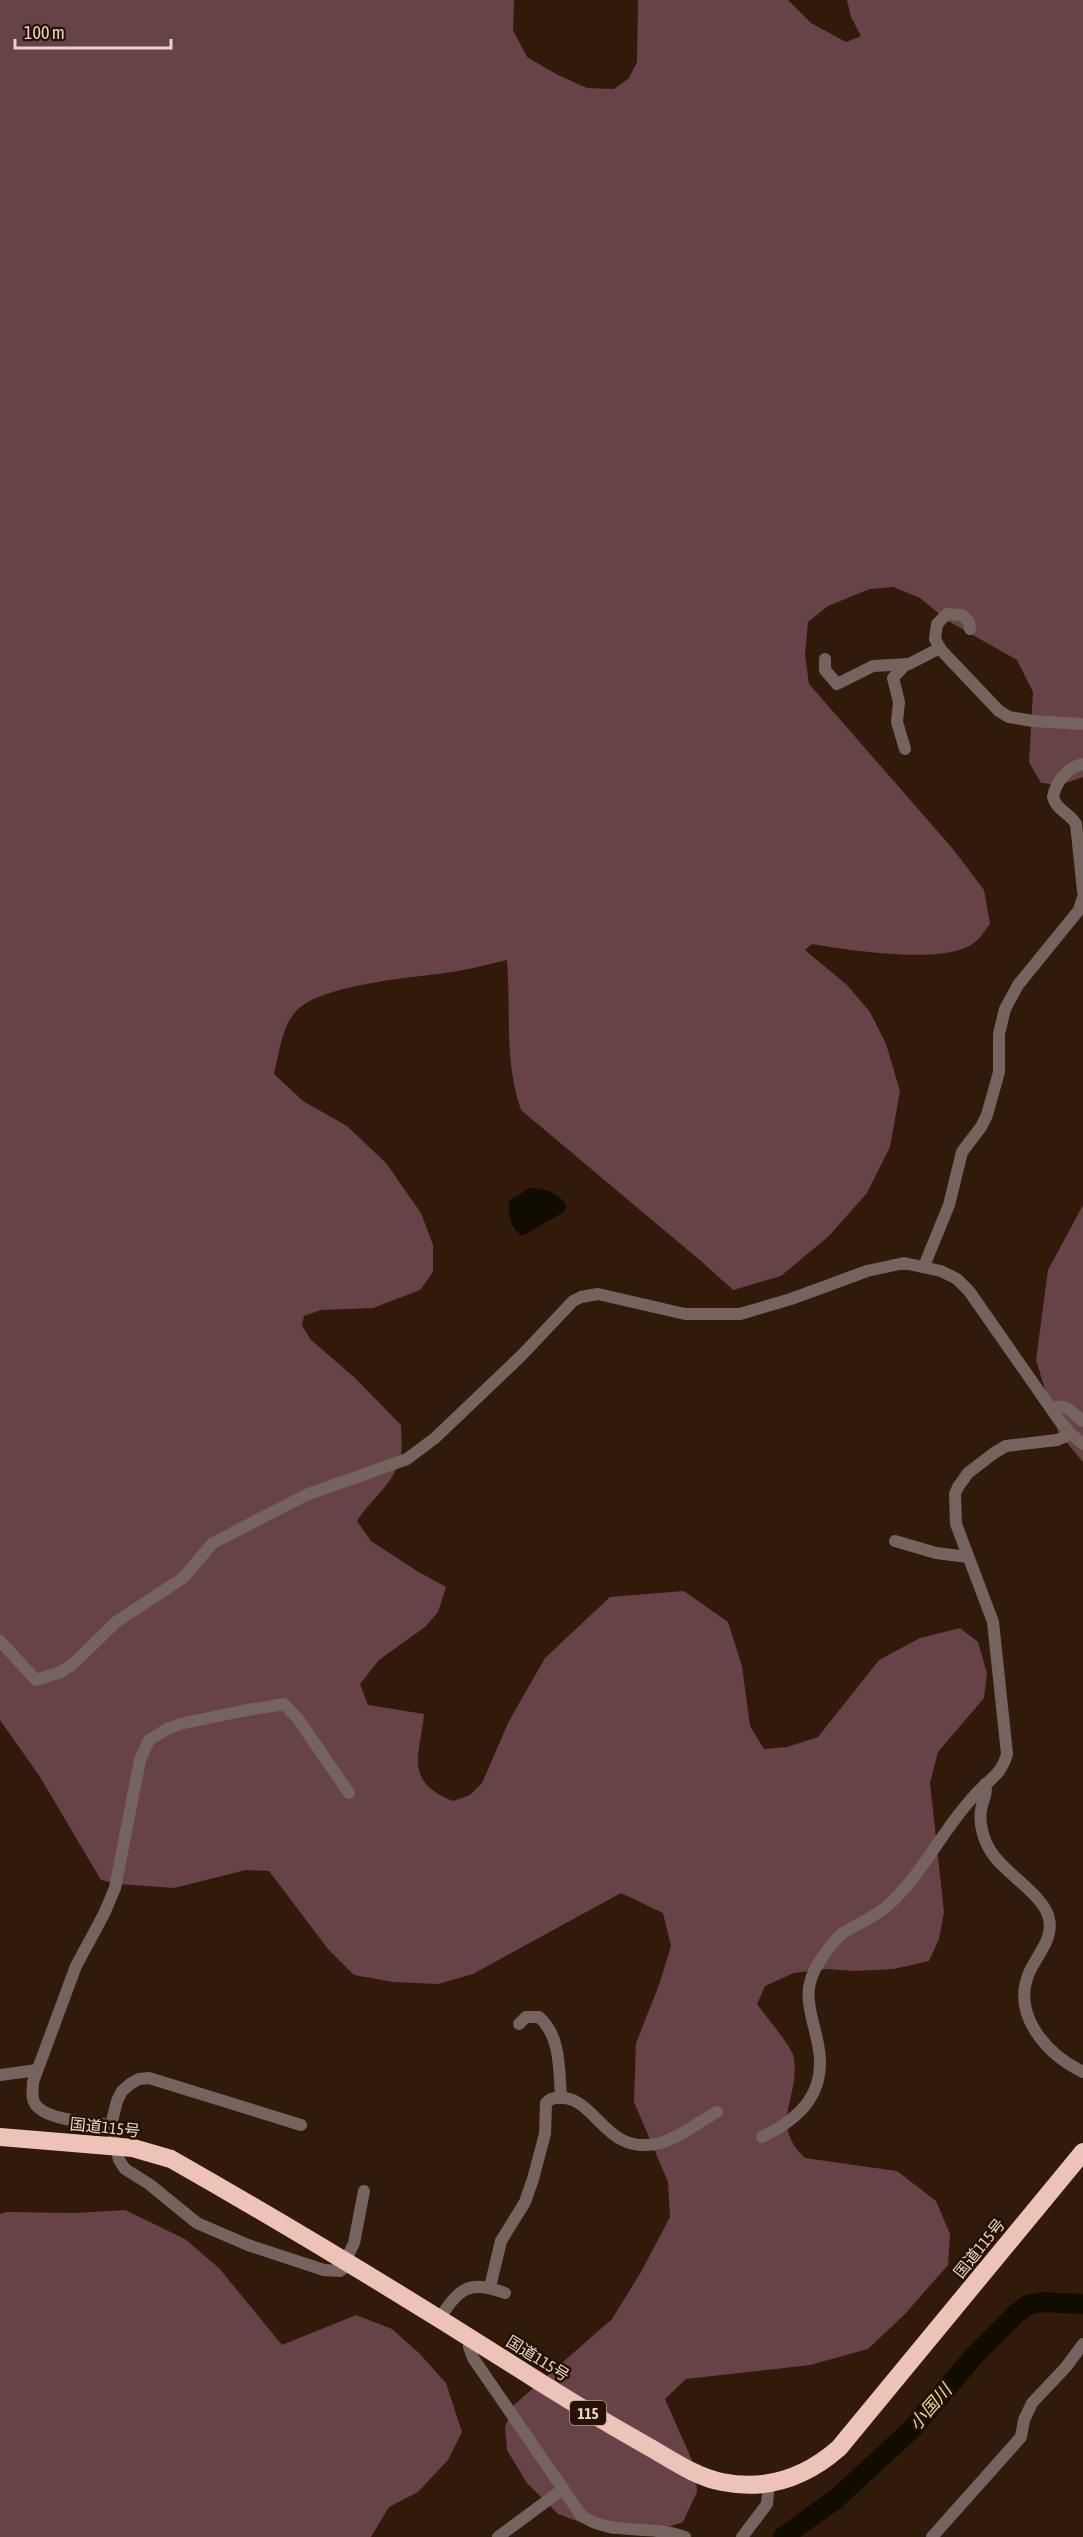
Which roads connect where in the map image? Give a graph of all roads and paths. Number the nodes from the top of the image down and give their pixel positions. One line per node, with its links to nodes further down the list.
1 (970, 629): 2 (street)
2 (940, 648): 4 (street); 5 (street)
3 (825, 659): 4 (street)
4 (906, 664): 6 (street)
5 (1083, 724)
6 (904, 749)
7 (1083, 764): 8 (street)
8 (1083, 891)
9 (1083, 897): 10 (street)
10 (924, 1266): 11 (street); 17 (street)
11 (1052, 1409): 12 (street); 13 (street)
12 (1083, 1421)
13 (1071, 1434): 14 (street); 16 (street)
14 (1083, 1444)
15 (896, 1541): 16 (street)
16 (968, 1557): 18 (street)
17 (0, 1641)
18 (985, 1784): 22 (street); 29 (street)
19 (349, 1793): 21 (street)
20 (519, 2024): 24 (street)
21 (37, 2070): 23 (street); 26 (street)
22 (1083, 2072)
23 (0, 2075)
24 (561, 2098): 25 (street); 34 (street)
25 (717, 2112)
26 (111, 2125): 27 (street); 30 (street)
27 (301, 2125)
28 (0, 2137): 30 (highway, 国道115号 / 115)
29 (762, 2137)
30 (117, 2146): 33 (highway, 国道115号 / 115); 33 (street)
31 (1081, 2158): 39 (highway, 国道115号 / 115)
32 (364, 2191): 33 (street)
33 (347, 2263): 36 (highway, 国道115号 / 115)
34 (490, 2288): 35 (street); 36 (street)
35 (505, 2293)
36 (439, 2319): 37 (highway, 国道115号 / 115)
37 (470, 2338): 39 (highway, 国道115号 / 115); 40 (street)
38 (1083, 2344): 44 (street)
39 (769, 2483): 43 (street)
40 (563, 2489): 41 (street); 42 (street)
41 (498, 2537)
42 (685, 2537)
43 (742, 2537)
44 (932, 2537)

